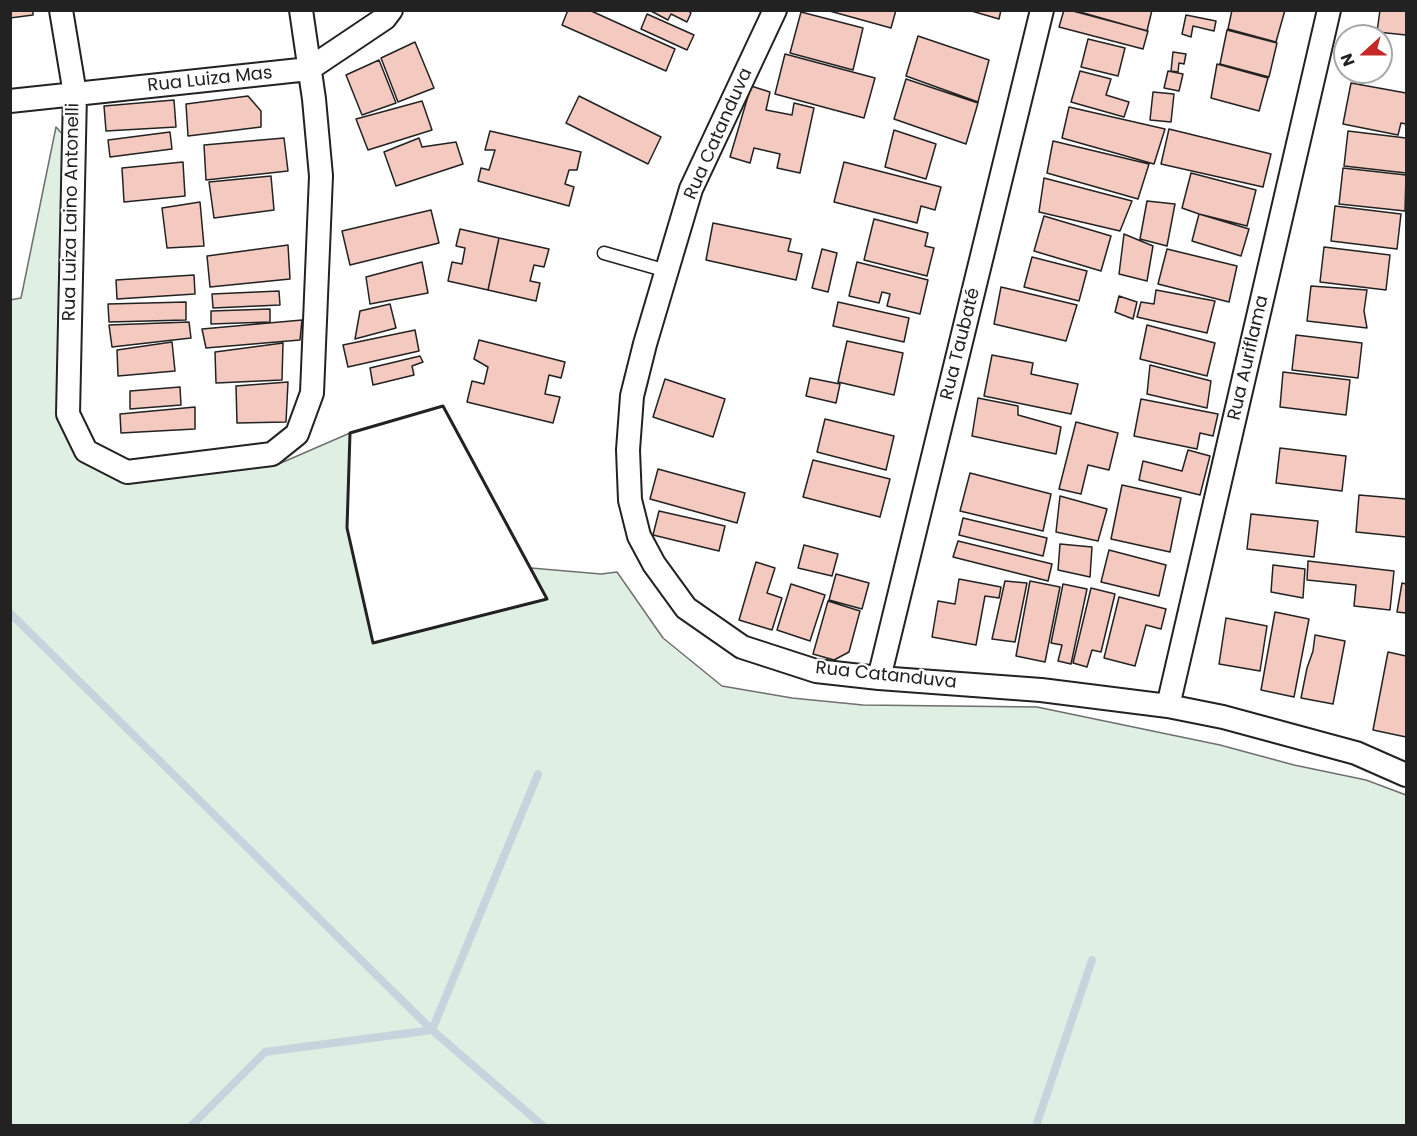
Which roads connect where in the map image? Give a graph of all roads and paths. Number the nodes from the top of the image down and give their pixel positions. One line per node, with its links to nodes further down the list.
1 (61, 10): 8 (street, Rua Luiza Laino Antonelli)
2 (301, 10): 7 (street)
3 (391, 10): 7 (street, Rua Luiza Mas)
4 (775, 10): 11 (street, Rua Catanduva)
5 (1042, 10): 12 (street, Rua Taubaté)
6 (1329, 10): 13 (street, Rua Auriflama)
7 (309, 69): 8 (street, Rua Luiza Mas); 8 (street, Rua Luiza Laino Antonelli)
8 (75, 94): 9 (street, Rua Luiza Mas)
9 (10, 101)
10 (604, 253): 11 (lane)
11 (667, 270): 12 (street, Rua Catanduva)
12 (879, 678): 13 (street, Rua Catanduva)
13 (1168, 706): 14 (street, Rua Catanduva)
14 (1407, 775)

